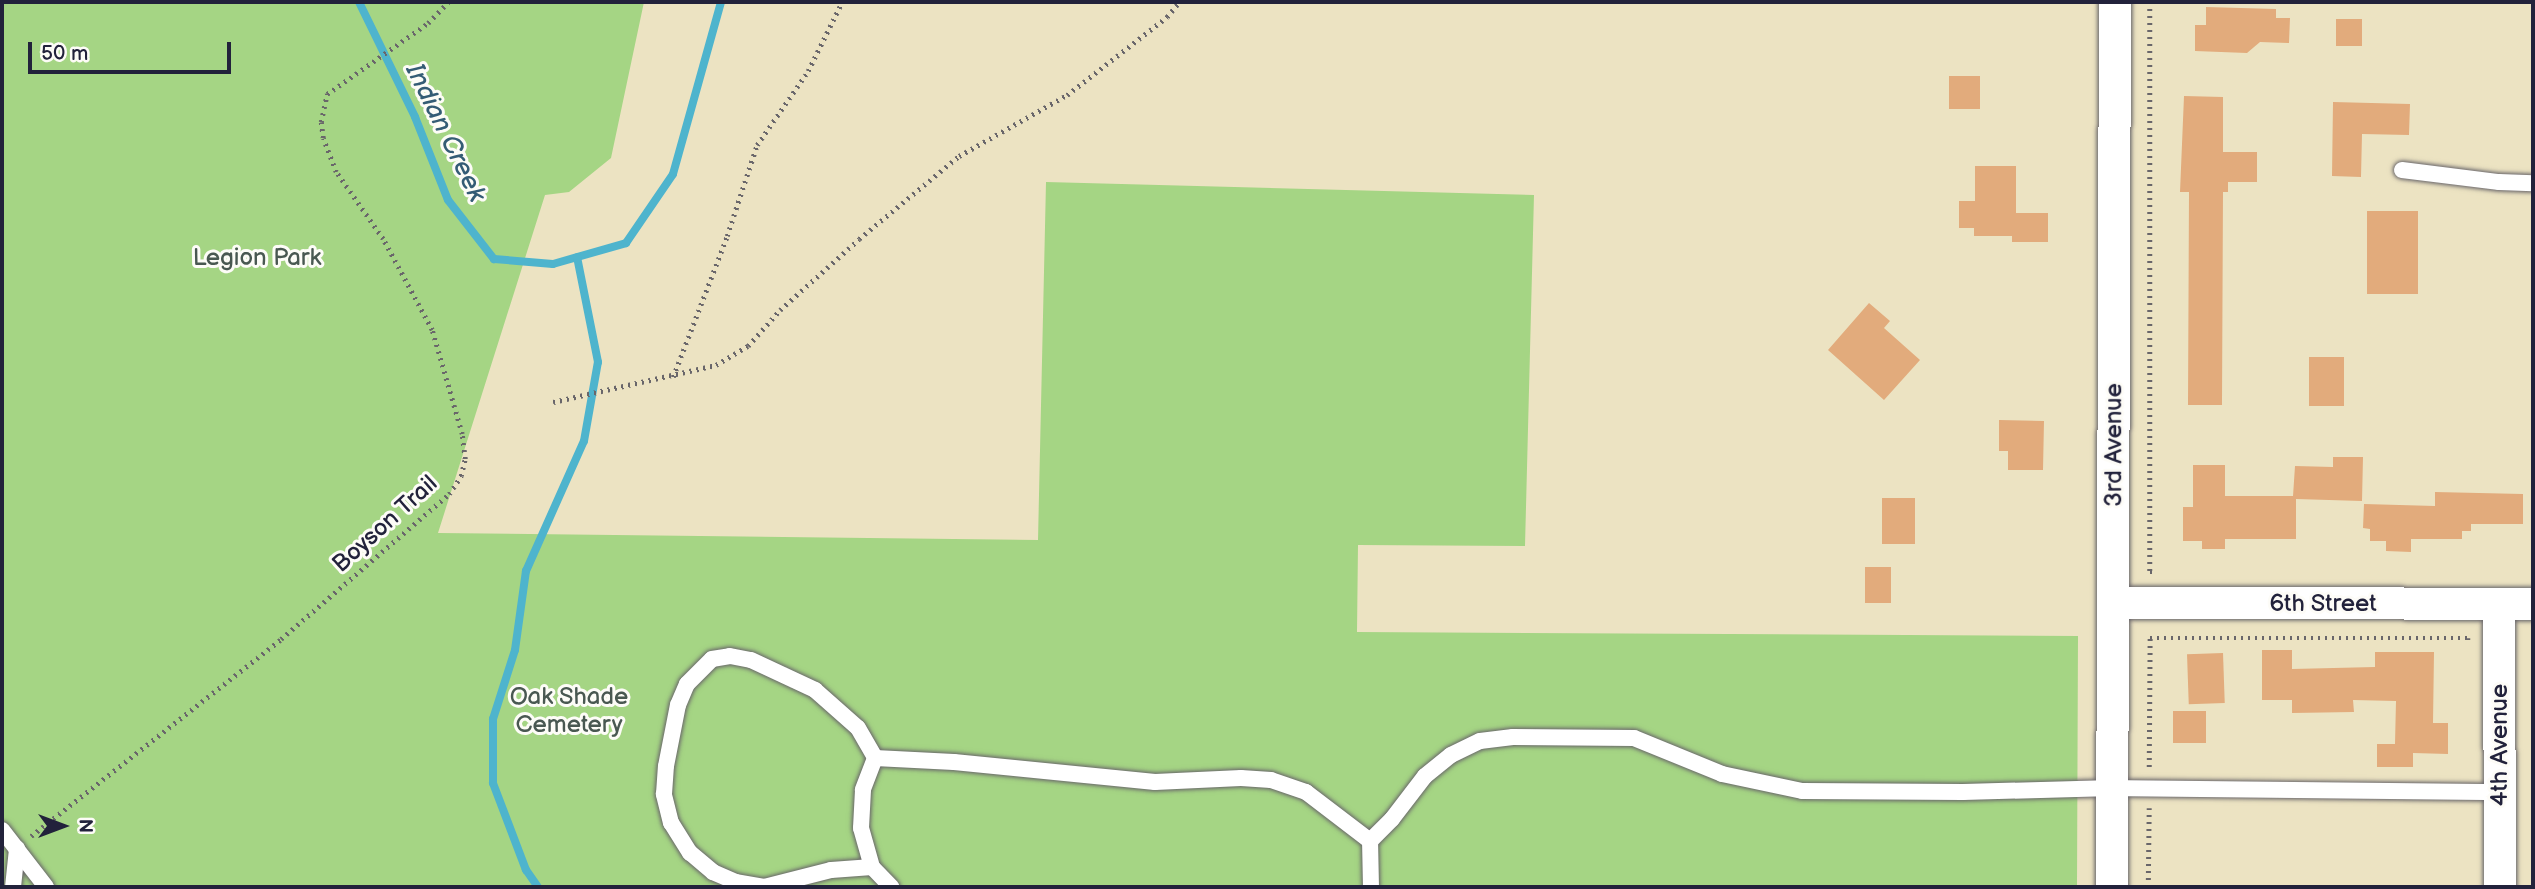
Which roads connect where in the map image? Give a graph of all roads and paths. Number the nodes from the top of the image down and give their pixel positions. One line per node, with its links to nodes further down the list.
1 (448, 2): 21 (path, Boyson Trail)
2 (842, 2): 8 (path)
3 (1179, 2): 8 (path)
4 (2115, 2): 11 (street, 3rd Avenue)
5 (2150, 2): 10 (path)
6 (2402, 170): 7 (lane)
7 (2533, 183)
8 (673, 377): 9 (path)
9 (553, 402)
10 (2163, 572)
11 (2113, 603): 12 (street, 6th Street); 16 (street, 3rd Avenue)
12 (2499, 604): 13 (street, 6th Street); 18 (street, 4th Avenue)
13 (2533, 604)
14 (2468, 651): 17 (path)
15 (875, 758): 20 (lane); 22 (lane); 22 (lane)
16 (2113, 788): 17 (lane); 20 (lane); 27 (street, 3rd Avenue)
17 (2149, 788): 18 (lane); 28 (path)
18 (2500, 792): 29 (street, 4th Avenue)
19 (2, 830): 21 (lane)
20 (1370, 841): 26 (lane)
21 (17, 848): 23 (lane); 24 (lane)
22 (872, 867): 25 (lane)
23 (13, 887)
24 (46, 887)
25 (891, 887)
26 (1371, 887)
27 (2112, 887)
28 (2148, 887)
29 (2500, 887)

